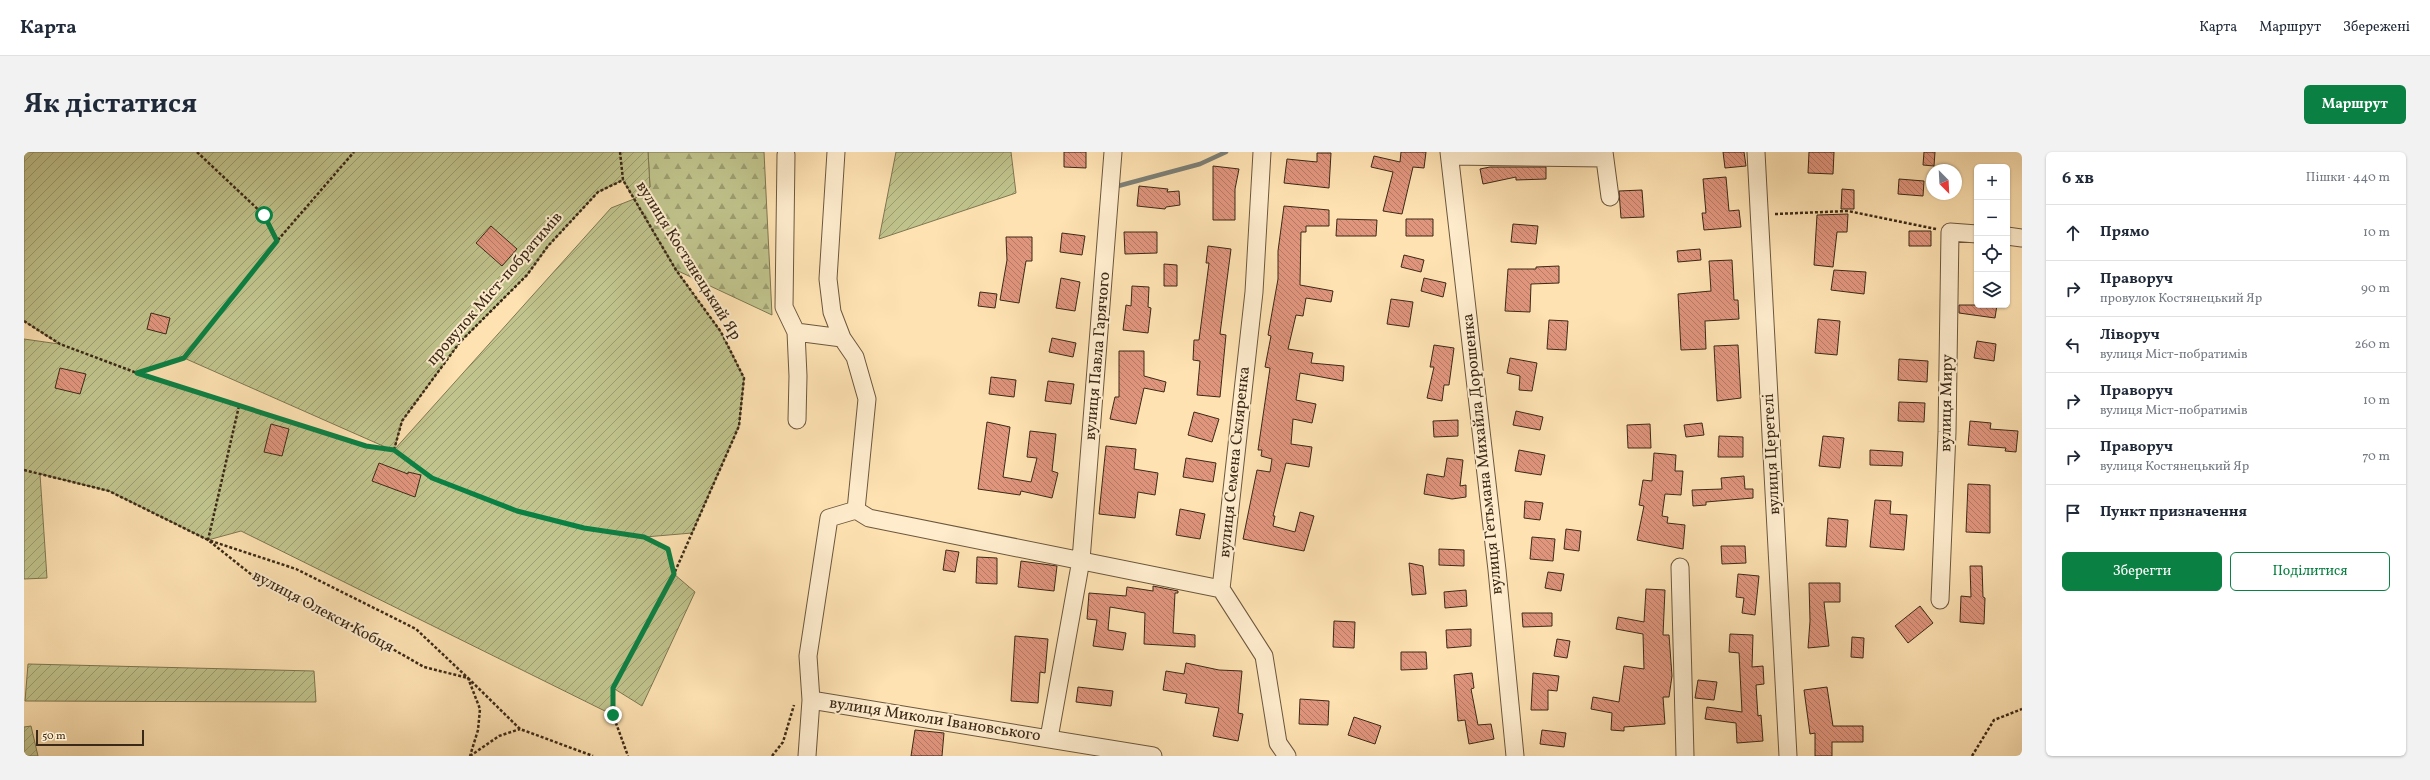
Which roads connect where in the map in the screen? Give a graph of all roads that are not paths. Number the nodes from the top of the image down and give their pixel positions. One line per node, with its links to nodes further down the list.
1 (836, 152): 13 (street)
2 (1113, 152): 16 (street, вулиця Павла Гарячого)
3 (1262, 152): 18 (street, вулиця Семена Скляренка)
4 (1756, 152): 27 (street, вулиця Церетелі)
5 (1449, 154): 7 (street); 25 (street, вулиця Гетьмана Михайла Дорошенка)
6 (786, 155): 12 (street)
7 (1604, 155): 8 (street)
8 (1610, 197)
9 (1974, 234): 19 (street, вулиця Миру)
10 (2010, 236): 11 (street)
11 (2022, 238)
12 (796, 332): 13 (street); 14 (street)
13 (842, 338): 15 (street)
14 (797, 420)
15 (856, 510): 16 (street); 20 (street)
16 (1081, 560): 18 (street); 21 (street, вулиця Павла Гарячого)
17 (1680, 568): 26 (street)
18 (1221, 588): 24 (street)
19 (1940, 600)
20 (803, 700): 21 (street, вулиця Миколи Івановського); 22 (street)
21 (1049, 738): 23 (street, вулиця Миколи Івановського)
22 (807, 756)
23 (1153, 756)
24 (1287, 756)
25 (1515, 756)
26 (1685, 756)
27 (1788, 756)

